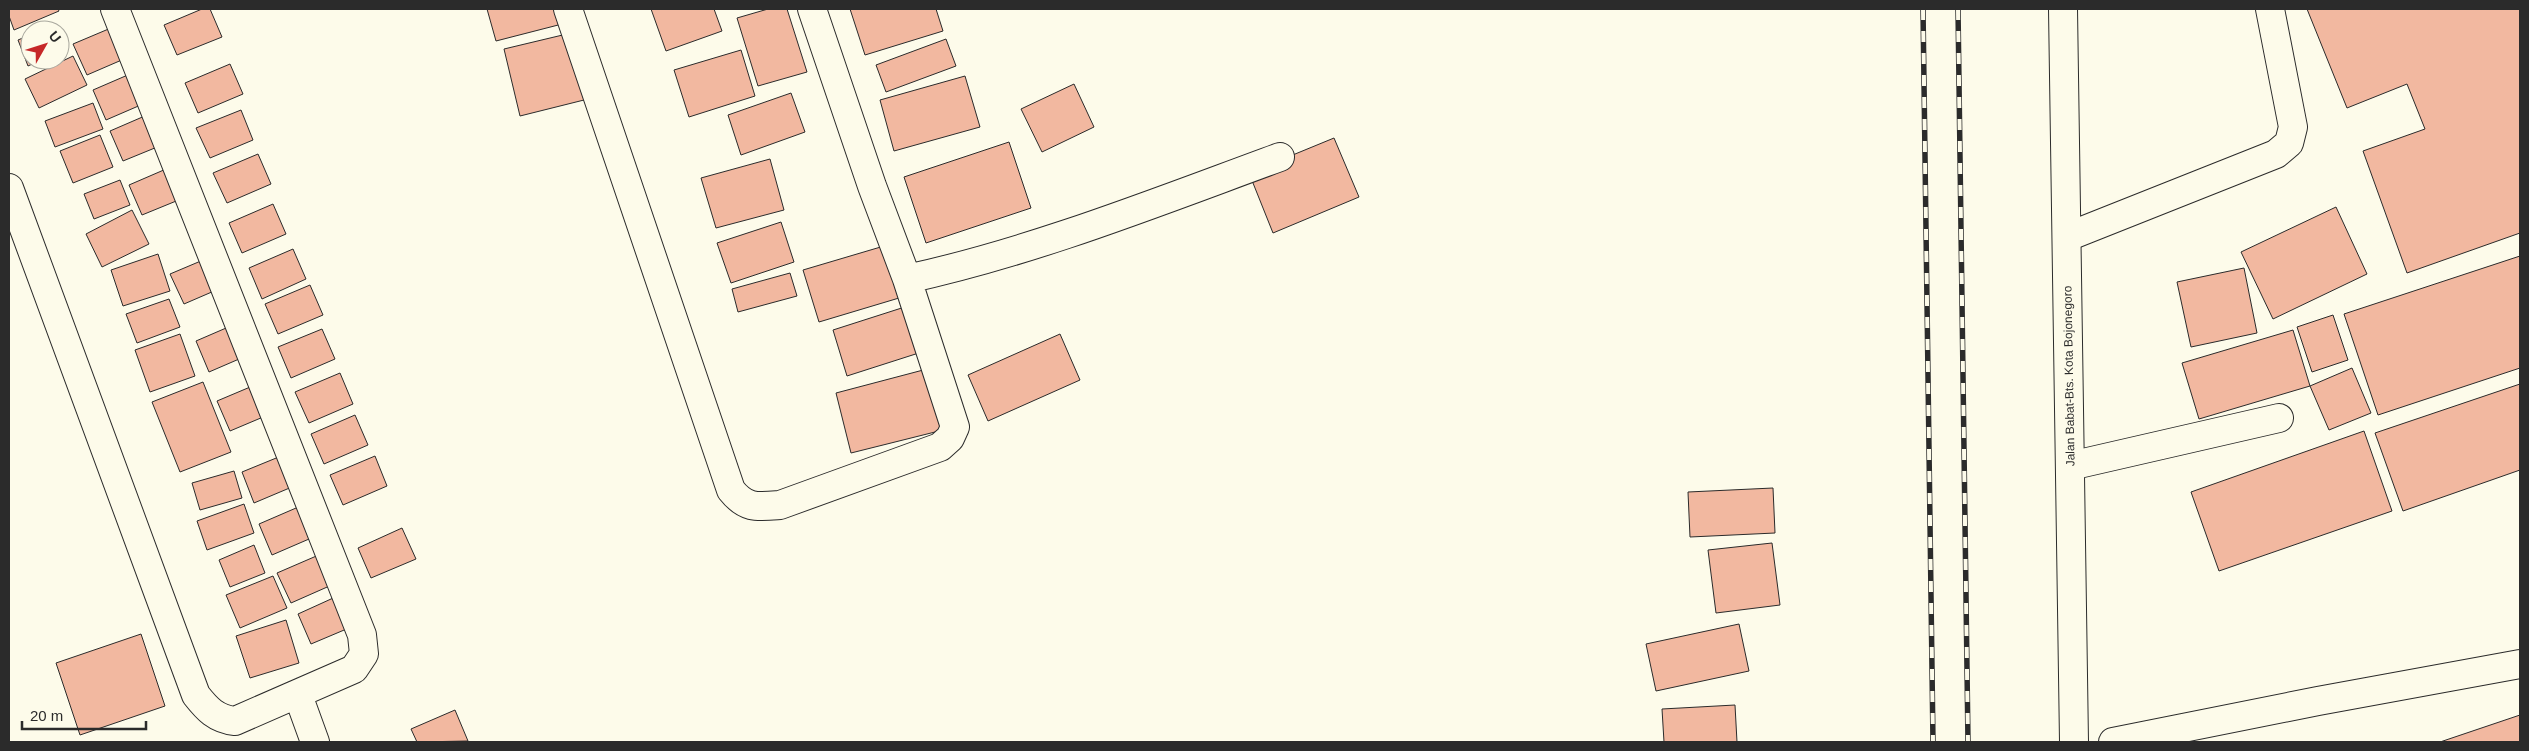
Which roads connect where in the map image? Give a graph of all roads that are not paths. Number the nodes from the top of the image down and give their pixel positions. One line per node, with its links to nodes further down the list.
1 (114, 9): 13 (main road)
2 (568, 9): 9 (main road)
3 (812, 9): 9 (main road)
4 (2064, 9): 8 (main road, Jalan Babat-Bts. Kota Bojonegoro)
5 (2270, 9): 8 (main road)
6 (1280, 157): 9 (main road)
7 (9, 188): 13 (main road)
8 (2067, 237): 11 (main road, Jalan Babat-Bts. Kota Bojonegoro)
9 (907, 279)
10 (2278, 418): 11 (main road)
11 (2070, 466): 15 (main road, Jalan Babat-Bts. Kota Bojonegoro)
12 (2520, 664): 16 (main road)
13 (298, 695): 14 (main road)
14 (315, 742)
15 (2074, 742)
16 (2113, 742)

